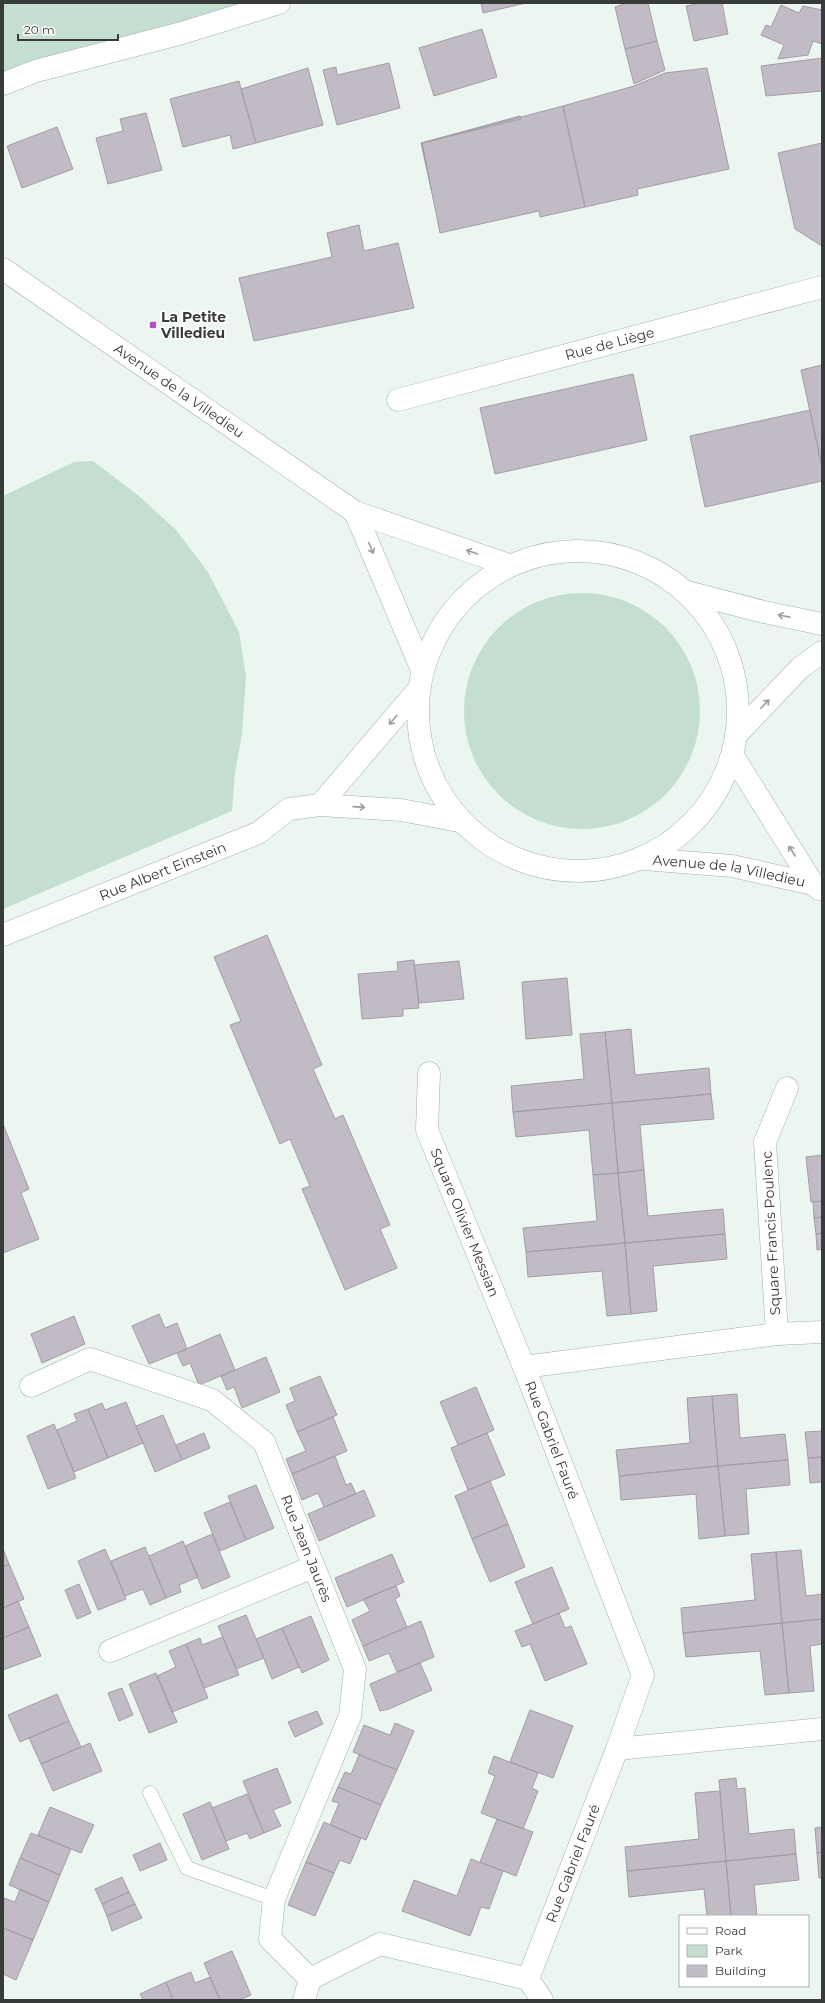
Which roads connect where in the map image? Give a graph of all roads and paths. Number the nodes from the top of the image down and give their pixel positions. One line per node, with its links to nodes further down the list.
1 (279, 3): 2 (street)
2 (3, 84)
3 (3, 269): 6 (street, Avenue de la Villedieu)
4 (822, 287): 5 (street, Rue de Liège)
5 (398, 400)
6 (355, 512): 7 (street, Avenue de la Villedieu, one-way to 6); 11 (street, one-way to 11)
7 (508, 565): 8 (street); 11 (street)
8 (687, 592): 9 (street, one-way to 8); 12 (street)
9 (822, 624)
10 (822, 652): 12 (street, one-way to 10)
11 (420, 680): 14 (street, one-way to 14); 15 (street)
12 (738, 732): 13 (street)
13 (733, 756): 16 (street); 17 (street, Avenue de la Villedieu, one-way to 13)
14 (320, 804): 15 (street, Rue Albert Einstein, one-way to 15); 18 (street, Rue Albert Einstein)
15 (459, 821): 16 (street)
16 (644, 859): 17 (street, Avenue de la Villedieu)
17 (818, 888)
18 (3, 935)
19 (429, 1073): 23 (street, Square Olivier Messian)
20 (787, 1088): 22 (street, Square Francis Poulenc)
21 (822, 1332): 22 (street, Rue Gabriel Fauré)
22 (777, 1334): 23 (street, Rue Gabriel Fauré)
23 (524, 1367): 28 (street, Rue Gabriel Fauré)
24 (32, 1386): 25 (street, Rue Jean Jaurès)
25 (313, 1567): 26 (street); 30 (street, Rue Jean Jaurès)
26 (110, 1651)
27 (822, 1729): 28 (street)
28 (617, 1749): 32 (street, Rue Gabriel Fauré)
29 (150, 1793): 30 (lane)
30 (274, 1899): 31 (street, Rue Jean Jaurès)
31 (310, 1979): 32 (street); 33 (street)
32 (528, 1979): 34 (street)
33 (304, 2000)
34 (542, 2000)

